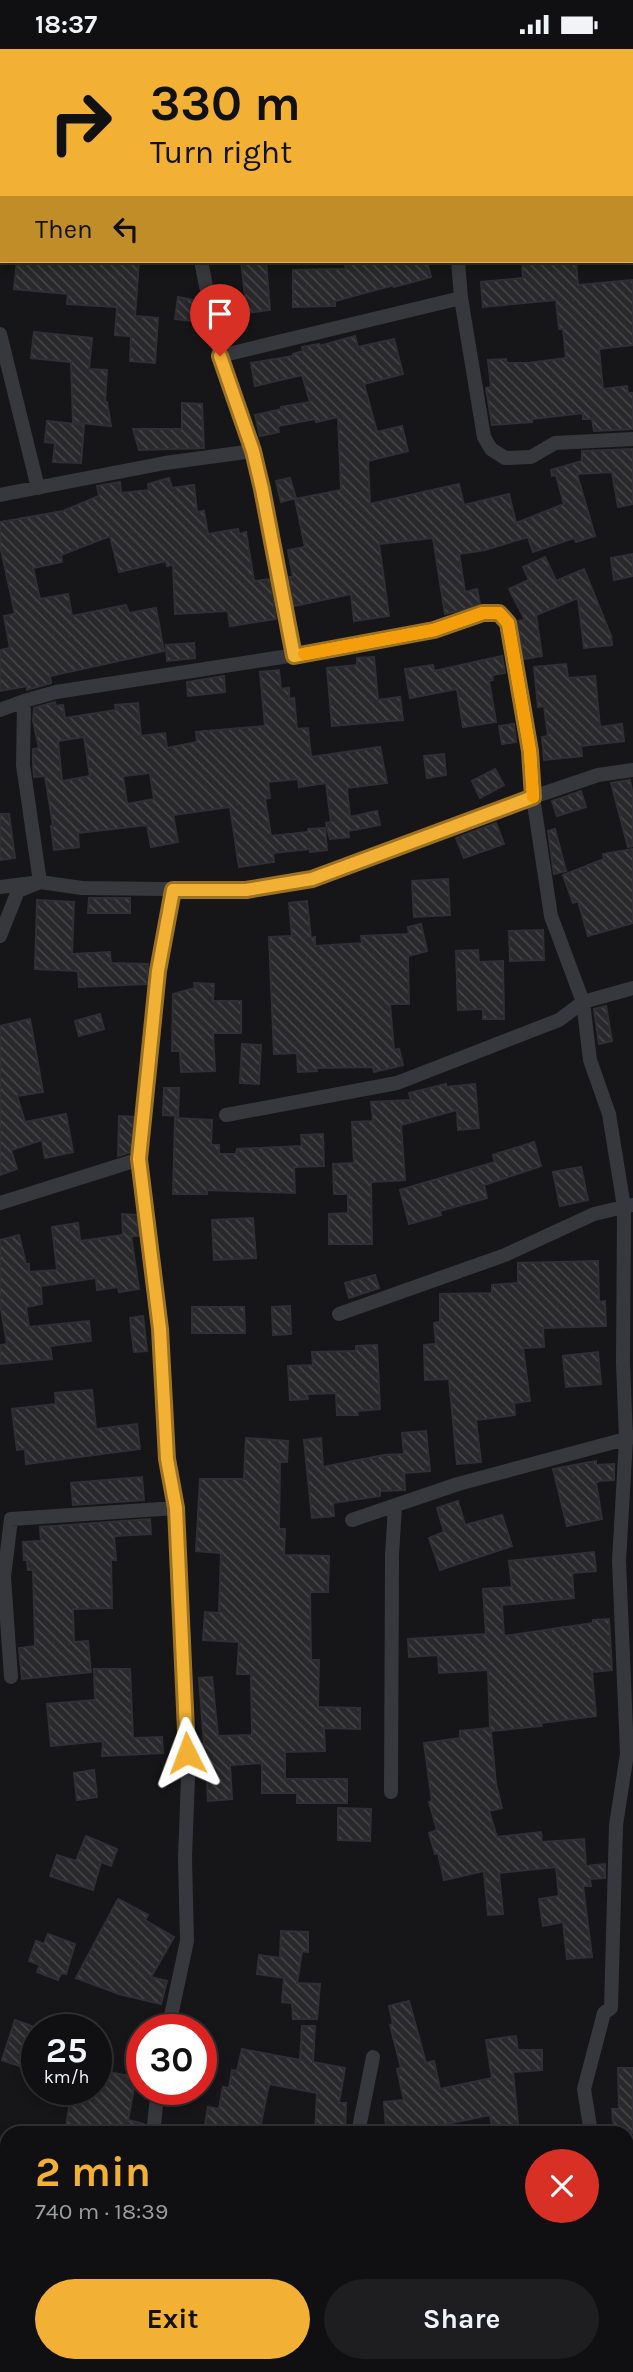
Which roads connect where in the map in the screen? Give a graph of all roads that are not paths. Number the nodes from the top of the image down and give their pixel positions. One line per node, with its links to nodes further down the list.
1 (201, 263): 5 (street)
2 (458, 263): 3 (street)
3 (461, 298): 5 (street); 6 (street)
4 (0, 334): 8 (street)
5 (220, 356): 7 (street)
6 (633, 439)
7 (253, 451): 8 (street); 10 (street)
8 (38, 488): 9 (street)
9 (0, 495)
10 (294, 656): 11 (street); 14 (street)
11 (24, 701): 12 (street); 15 (street)
12 (0, 710)
13 (633, 770): 14 (street)
14 (533, 797): 17 (street); 20 (street)
15 (40, 882): 16 (street); 17 (street); 18 (street)
16 (0, 887)
17 (173, 890): 22 (street)
18 (0, 936)
19 (633, 988): 20 (street)
20 (583, 1002): 21 (street); 24 (street)
21 (226, 1115)
22 (139, 1159): 23 (street); 28 (street)
23 (0, 1203)
24 (628, 1206): 25 (street); 26 (street)
25 (339, 1314)
26 (630, 1438): 27 (street); 37 (street)
27 (395, 1506): 29 (street); 31 (street)
28 (176, 1508): 30 (street); 32 (street)
29 (352, 1520)
30 (11, 1678)
31 (391, 1792)
32 (171, 2014)
33 (373, 2057): 36 (street)
34 (156, 2105): 35 (street)
35 (154, 2126)
36 (359, 2126)
37 (590, 2126)

